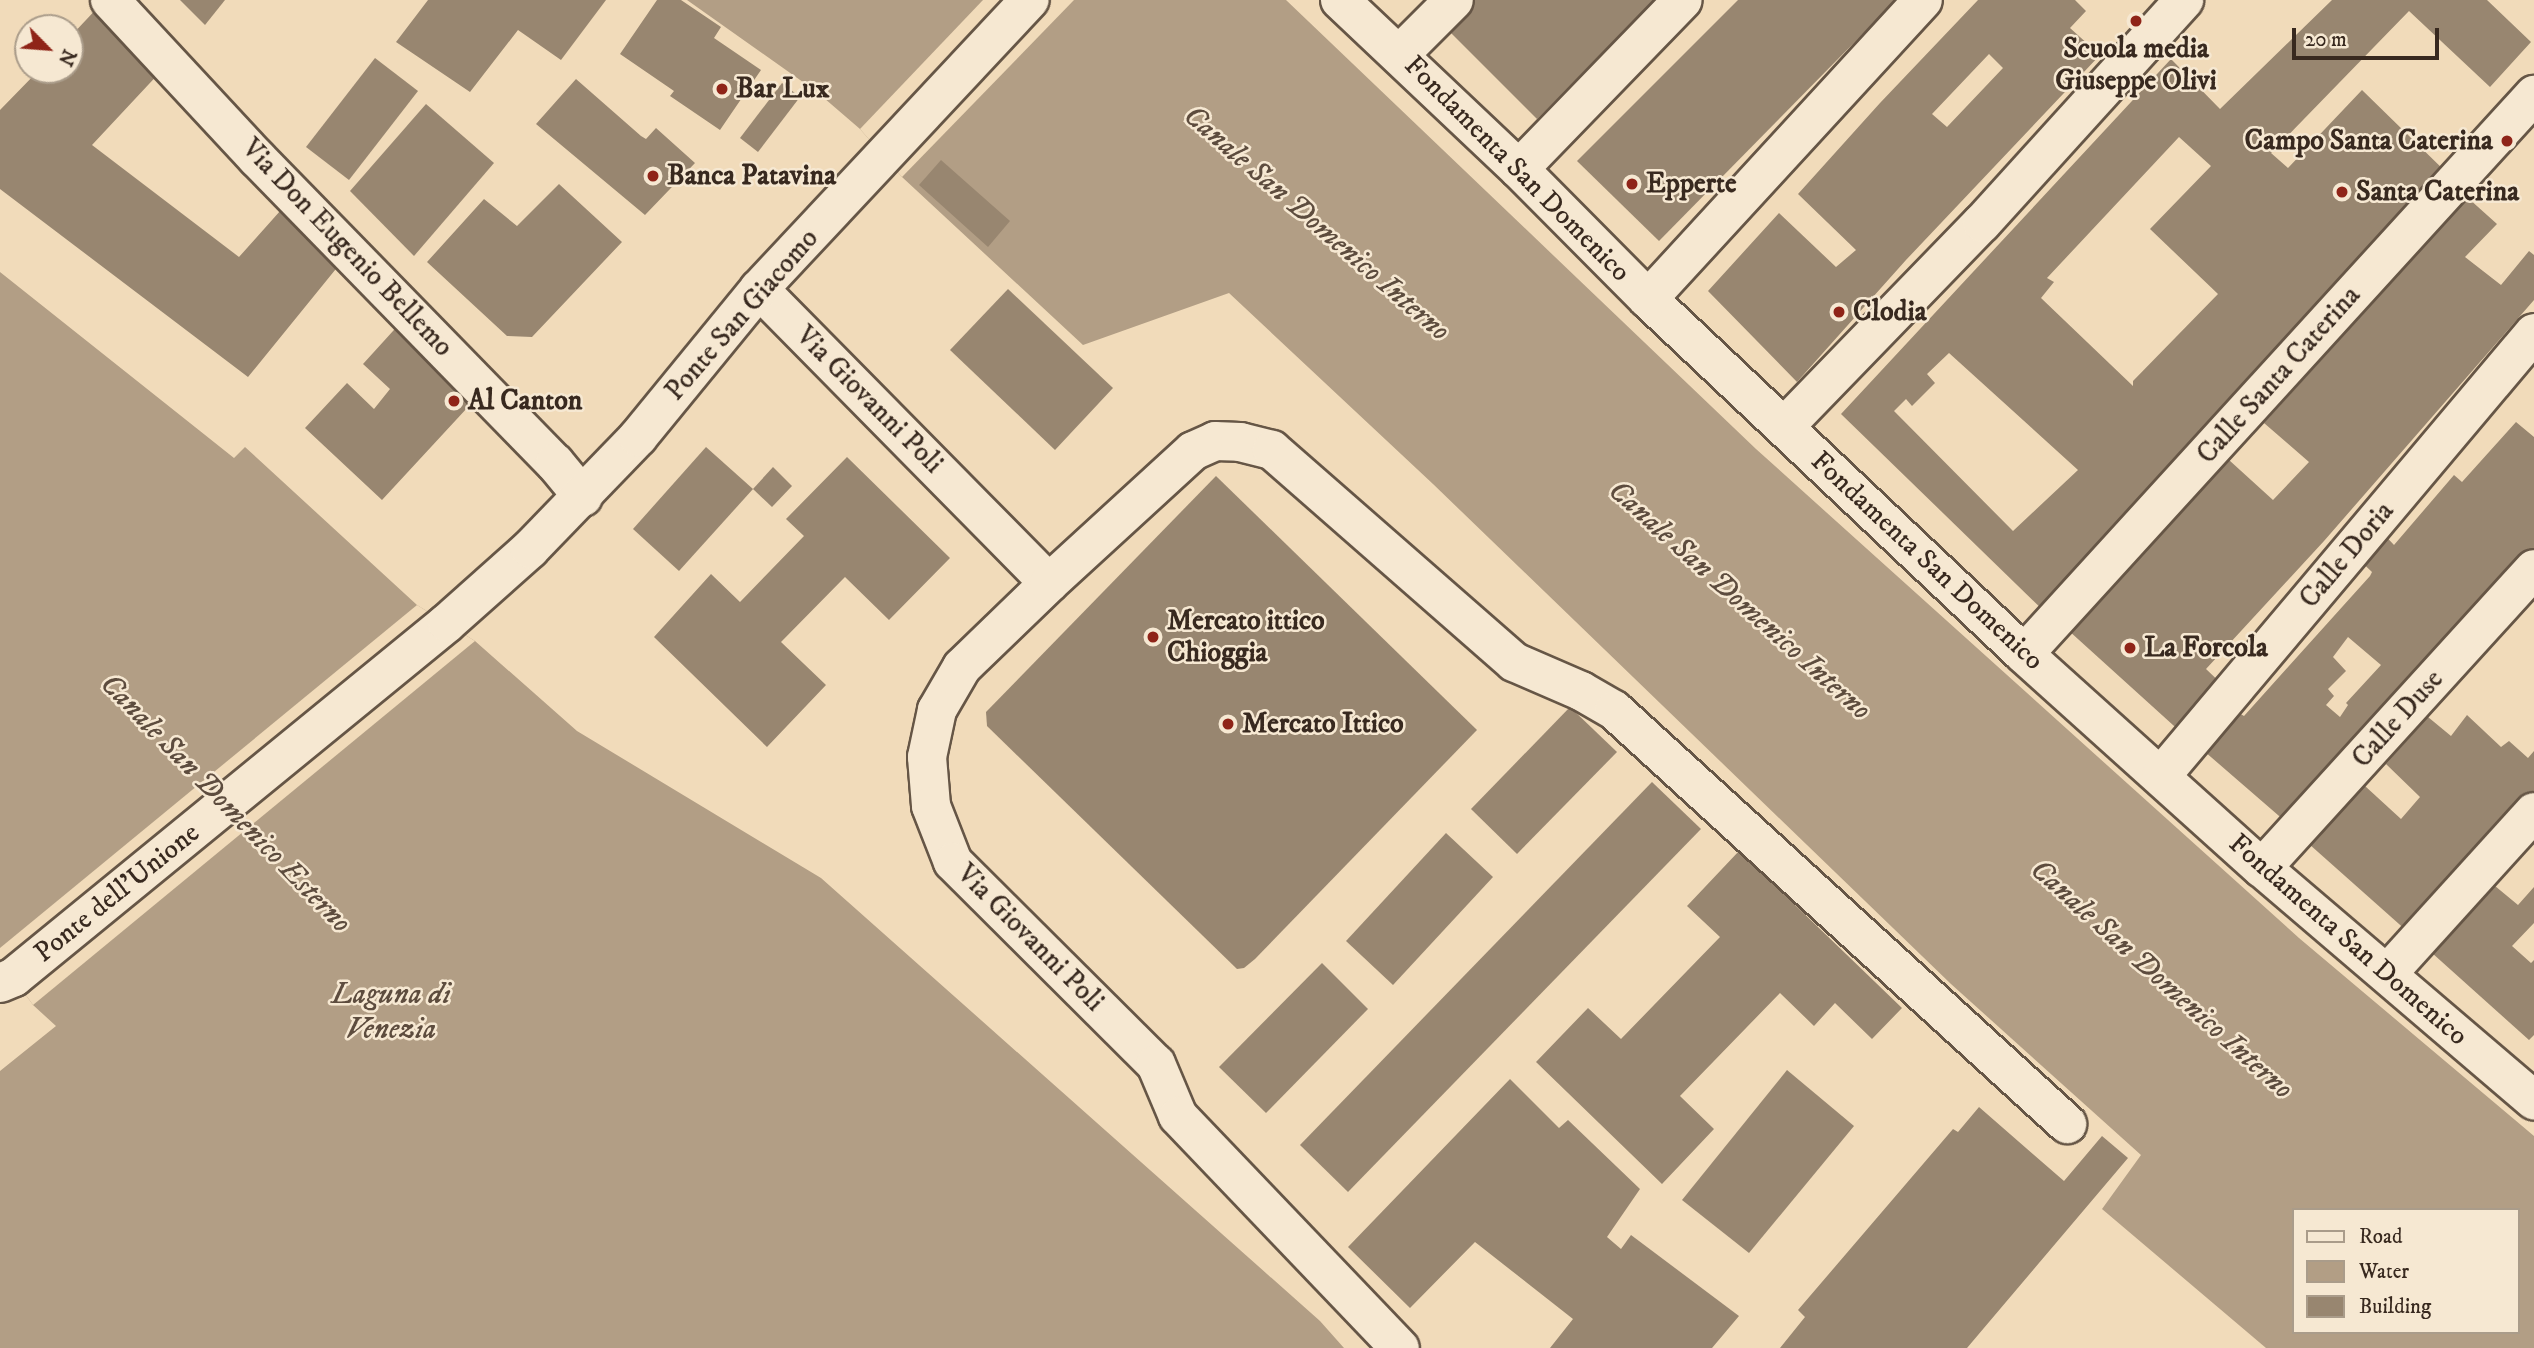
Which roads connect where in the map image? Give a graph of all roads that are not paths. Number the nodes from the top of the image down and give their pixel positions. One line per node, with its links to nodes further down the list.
1 (110, 0): 15 (street, Via Don Eugenio Bellemo)
2 (1029, 0): 11 (street, Ponte San Giacomo)
3 (1340, 0): 8 (street, Fondamenta San Domenico)
4 (1454, 0): 8 (street)
5 (1683, 0): 10 (street)
6 (1923, 0): 12 (street)
7 (2184, 0): 14 (street)
8 (1400, 54): 10 (street, Fondamenta San Domenico)
9 (2530, 108): 19 (street, Calle Santa Caterina)
10 (1519, 169): 12 (street, Fondamenta San Domenico)
11 (759, 289): 15 (street, Ponte San Giacomo); 17 (street, Via Giovanni Poli)
12 (1648, 299): 14 (street, Fondamenta San Domenico)
13 (2534, 333): 20 (street, Calle Doria)
14 (1784, 427): 19 (street, Fondamenta San Domenico)
15 (583, 497): 18 (street, Ponte San Giacomo)
16 (2534, 569): 22 (street, Calle Duse)
17 (1049, 583): 26 (street); 27 (street, Via Giovanni Poli)
18 (447, 623): 24 (street, Ponte dell'Unione)
19 (2024, 654): 20 (street, Fondamenta San Domenico)
20 (2161, 776): 22 (street, Fondamenta San Domenico)
21 (2534, 812): 23 (street)
22 (2262, 869): 23 (street, Fondamenta San Domenico)
23 (2388, 973): 25 (street, Fondamenta San Domenico)
24 (7, 980)
25 (2528, 1083)
26 (2067, 1124)
27 (1400, 1348)

